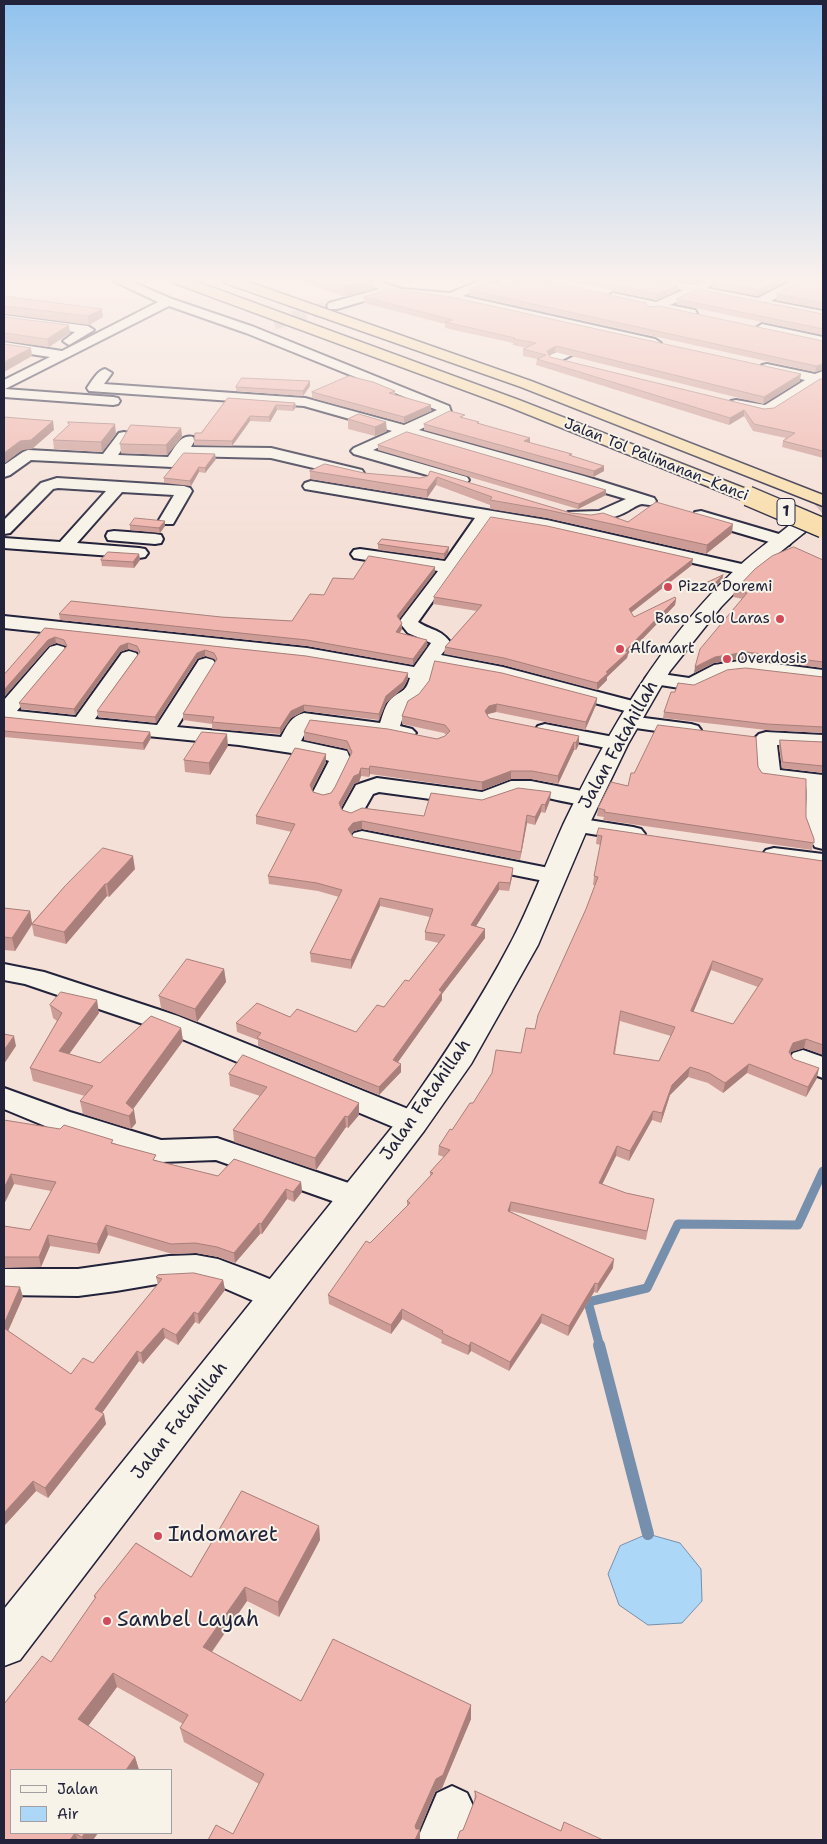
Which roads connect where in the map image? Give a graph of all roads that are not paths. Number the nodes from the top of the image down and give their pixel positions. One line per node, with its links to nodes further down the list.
1 (42, 366): 10 (street)
2 (339, 366): 19 (street)
3 (412, 366): 42 (highway, Jalan Tol Palimanan–Kanci / 1, bridge)
4 (475, 366): 33 (highway, Jalan Tol Palimanan–Kanci / 1)
5 (761, 366): 7 (street)
6 (105, 373): 12 (street)
7 (821, 378): 16 (street)
8 (166, 379): 13 (street)
9 (224, 380): 15 (street)
10 (4, 385)
11 (44, 386): 12 (street)
12 (94, 388): 13 (street)
13 (149, 392): 15 (street); 17 (street)
14 (4, 393): 17 (street)
15 (212, 395): 18 (street)
16 (719, 400)
17 (133, 403): 18 (street)
18 (322, 406): 19 (street)
19 (405, 429): 28 (street); 32 (street)
20 (124, 436): 24 (street)
21 (56, 439): 23 (street)
22 (4, 452): 23 (street)
23 (32, 455): 24 (street); 25 (street)
24 (107, 460): 26 (street)
25 (4, 472)
26 (374, 476)
27 (402, 479): 28 (street)
28 (463, 481): 30 (street)
29 (311, 486): 37 (street)
30 (479, 486)
31 (117, 488): 39 (street); 40 (street); 44 (street)
32 (639, 499): 34 (street); 38 (street)
33 (823, 501)
34 (658, 504)
35 (558, 510): 38 (street)
36 (687, 512): 42 (street)
37 (487, 514): 41 (street); 48 (street)
38 (604, 516): 41 (street)
39 (167, 520)
40 (4, 529)
41 (577, 532): 49 (street)
42 (801, 532): 49 (street, Jalan Fatahillah)
43 (155, 539): 44 (street)
44 (71, 541): 45 (street); 46 (street)
45 (4, 543)
46 (139, 553)
47 (360, 554): 48 (street)
48 (450, 567): 54 (street)
49 (746, 570): 56 (street, Jalan Fatahillah)
50 (4, 622): 54 (street)
51 (57, 651): 57 (street)
52 (130, 657): 58 (street)
53 (206, 664): 62 (street)
54 (425, 666): 59 (street); 61 (street)
55 (823, 676): 56 (street)
56 (655, 679): 59 (street, Jalan Fatahillah)
57 (4, 714): 58 (street)
58 (82, 723): 62 (street)
59 (627, 725): 60 (street); 63 (street); 70 (street, Jalan Fatahillah)
60 (524, 726)
61 (388, 729): 64 (street); 66 (street)
62 (164, 732): 66 (street)
63 (713, 733)
64 (421, 736)
65 (823, 741): 67 (street)
66 (288, 745): 68 (street)
67 (820, 780): 74 (street)
68 (323, 794)
69 (352, 812): 70 (street)
70 (583, 812): 71 (street); 75 (street, Jalan Fatahillah)
71 (654, 837)
72 (362, 838): 75 (street)
73 (751, 852): 74 (street)
74 (823, 855)
75 (554, 876): 78 (street, Jalan Fatahillah)
76 (4, 972): 78 (street)
77 (4, 1098): 79 (street)
78 (413, 1123): 79 (street, Jalan Fatahillah)
79 (355, 1197): 81 (street, Jalan Fatahillah)
80 (4, 1282): 81 (street)
81 (277, 1297): 82 (street, Jalan Fatahillah)
82 (16, 1610): 83 (street, Jalan Fatahillah)
83 (4, 1644)

